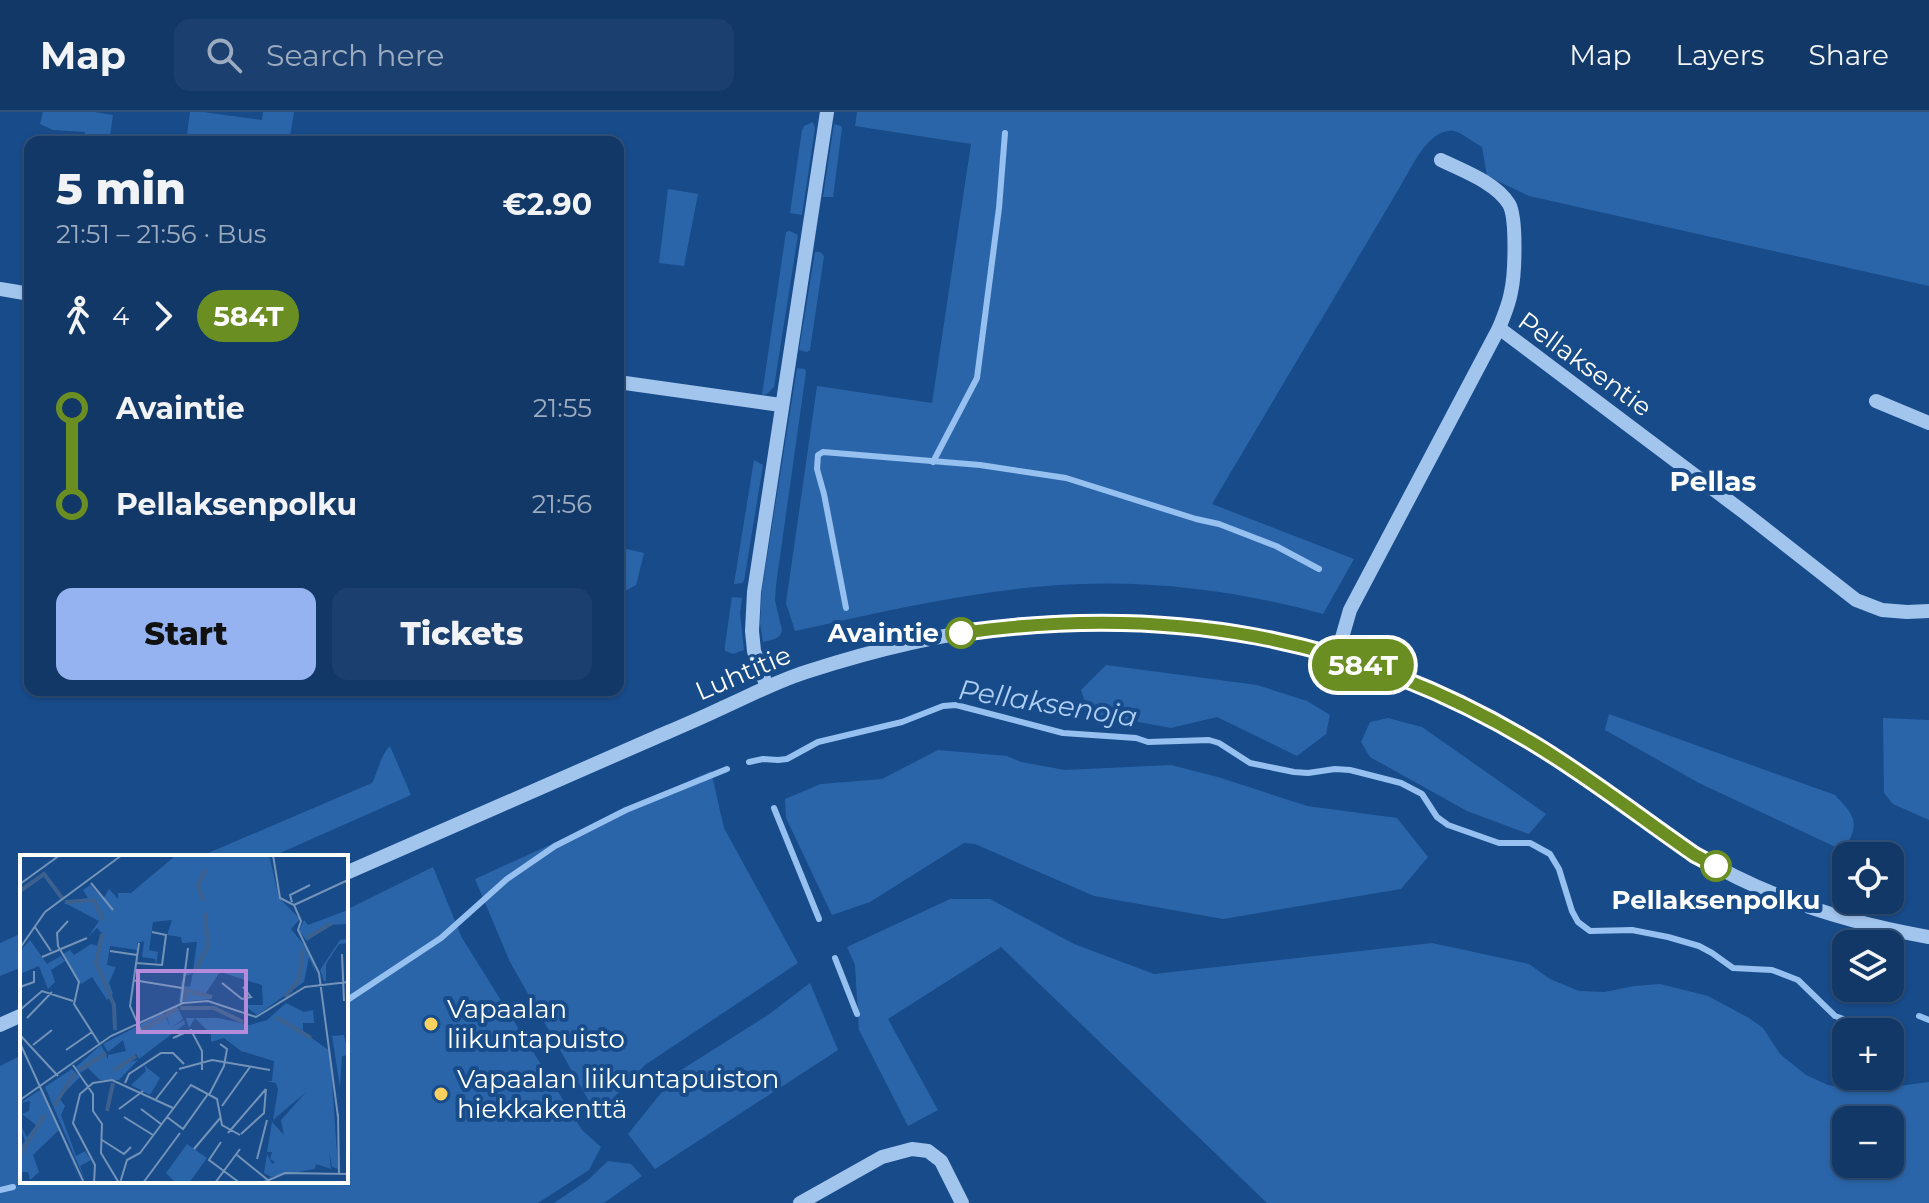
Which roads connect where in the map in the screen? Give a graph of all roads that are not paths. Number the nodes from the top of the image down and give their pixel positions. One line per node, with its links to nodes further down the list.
1 (827, 112): 8 (street)
2 (1441, 160): 5 (street)
3 (0, 289): 4 (street)
4 (24, 293)
5 (1499, 328): 10 (street, Pellaksentie); 11 (street, Pellaksentie)
6 (624, 383): 8 (street)
7 (1876, 401): 9 (street)
8 (781, 405): 12 (street)
9 (1929, 423)
10 (1929, 611)
11 (1337, 655): 12 (street, Luhtitie); 14 (street, Luhtitie)
12 (767, 687): 13 (street, Luhtitie)
13 (348, 872)
14 (1929, 937)
15 (20, 1016): 16 (street)
16 (0, 1025)
17 (800, 1203): 18 (street)
18 (962, 1203)

